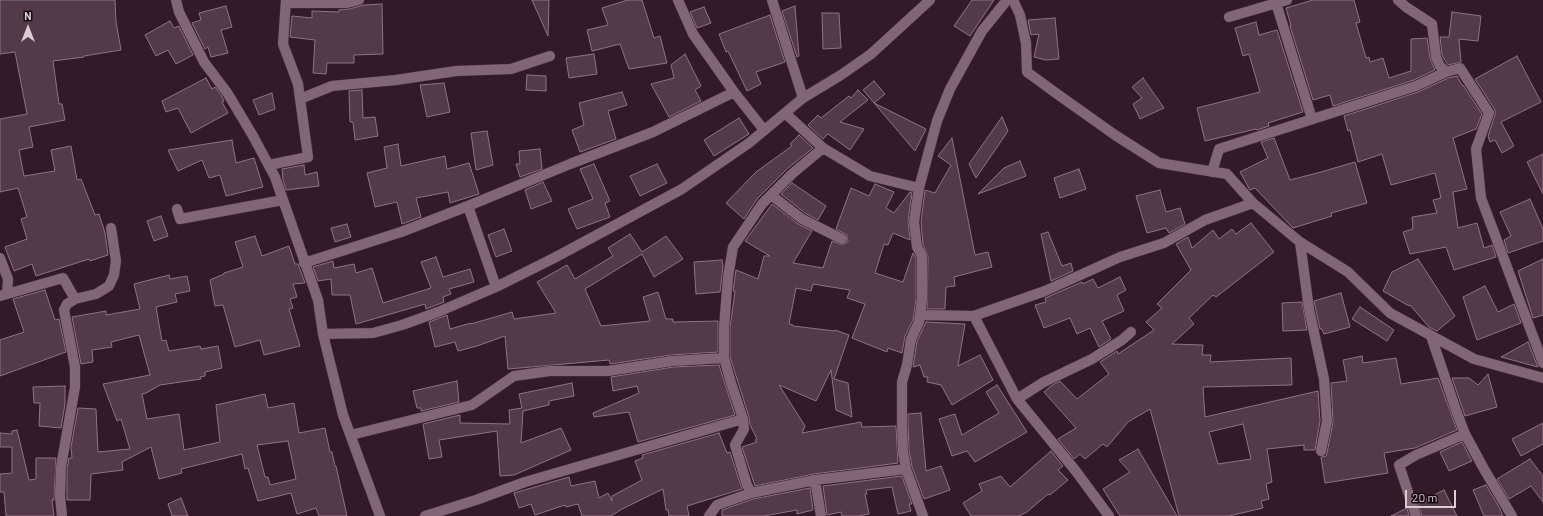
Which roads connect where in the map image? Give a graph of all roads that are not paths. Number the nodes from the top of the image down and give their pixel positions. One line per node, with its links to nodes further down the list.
1 (176, 0): 23 (street)
2 (358, 0): 11 (street)
3 (678, 0): 16 (street)
4 (772, 0): 17 (street)
5 (930, 0): 17 (street)
6 (1007, 0): 25 (street)
7 (1013, 0): 24 (street)
8 (1287, 0): 12 (street)
9 (1398, 0): 15 (street)
10 (286, 1): 11 (street); 18 (street)
11 (334, 1)
12 (1276, 3): 13 (street); 20 (street)
13 (1229, 17)
14 (550, 56): 18 (street)
15 (1446, 72): 20 (street); 45 (street)
16 (734, 92): 21 (street); 29 (street)
17 (803, 98): 19 (street)
18 (300, 99): 23 (street)
19 (785, 113): 21 (street); 22 (street)
20 (1312, 118): 24 (street)
21 (764, 130): 36 (street)
22 (823, 148): 25 (street); 26 (street)
23 (269, 165): 27 (street)
24 (1212, 172): 28 (street)
25 (919, 188): 39 (street)
26 (770, 195): 32 (street); 44 (street)
27 (283, 200): 30 (street); 35 (street)
28 (1252, 203): 33 (street); 40 (street)
29 (468, 206): 35 (street); 36 (street)
30 (177, 209)
31 (111, 228): 38 (street)
32 (842, 240)
33 (1300, 242): 43 (street); 51 (street)
34 (0, 258): 37 (street)
35 (304, 263): 42 (street)
36 (496, 287): 42 (street)
37 (4, 295): 38 (street)
38 (75, 299): 55 (street)
39 (920, 315): 40 (street); 52 (street)
40 (974, 316): 47 (street)
41 (1131, 332): 47 (street)
42 (323, 334): 50 (street)
43 (1432, 336): 46 (street); 49 (street)
44 (724, 358): 48 (street); 50 (street)
45 (1543, 363)
46 (1543, 378)
47 (1017, 399): 61 (street)
48 (743, 420): 54 (street); 57 (street)
49 (1465, 434): 62 (street); 63 (street)
50 (351, 435): 56 (street)
51 (1321, 451)
52 (906, 469): 53 (street); 60 (street)
53 (815, 480): 54 (street); 59 (street)
54 (751, 493): 58 (street)
55 (62, 516)
56 (380, 516)
57 (425, 516)
58 (708, 516)
59 (821, 516)
60 (923, 516)
61 (1109, 516)
62 (1416, 516)
63 (1512, 516)

